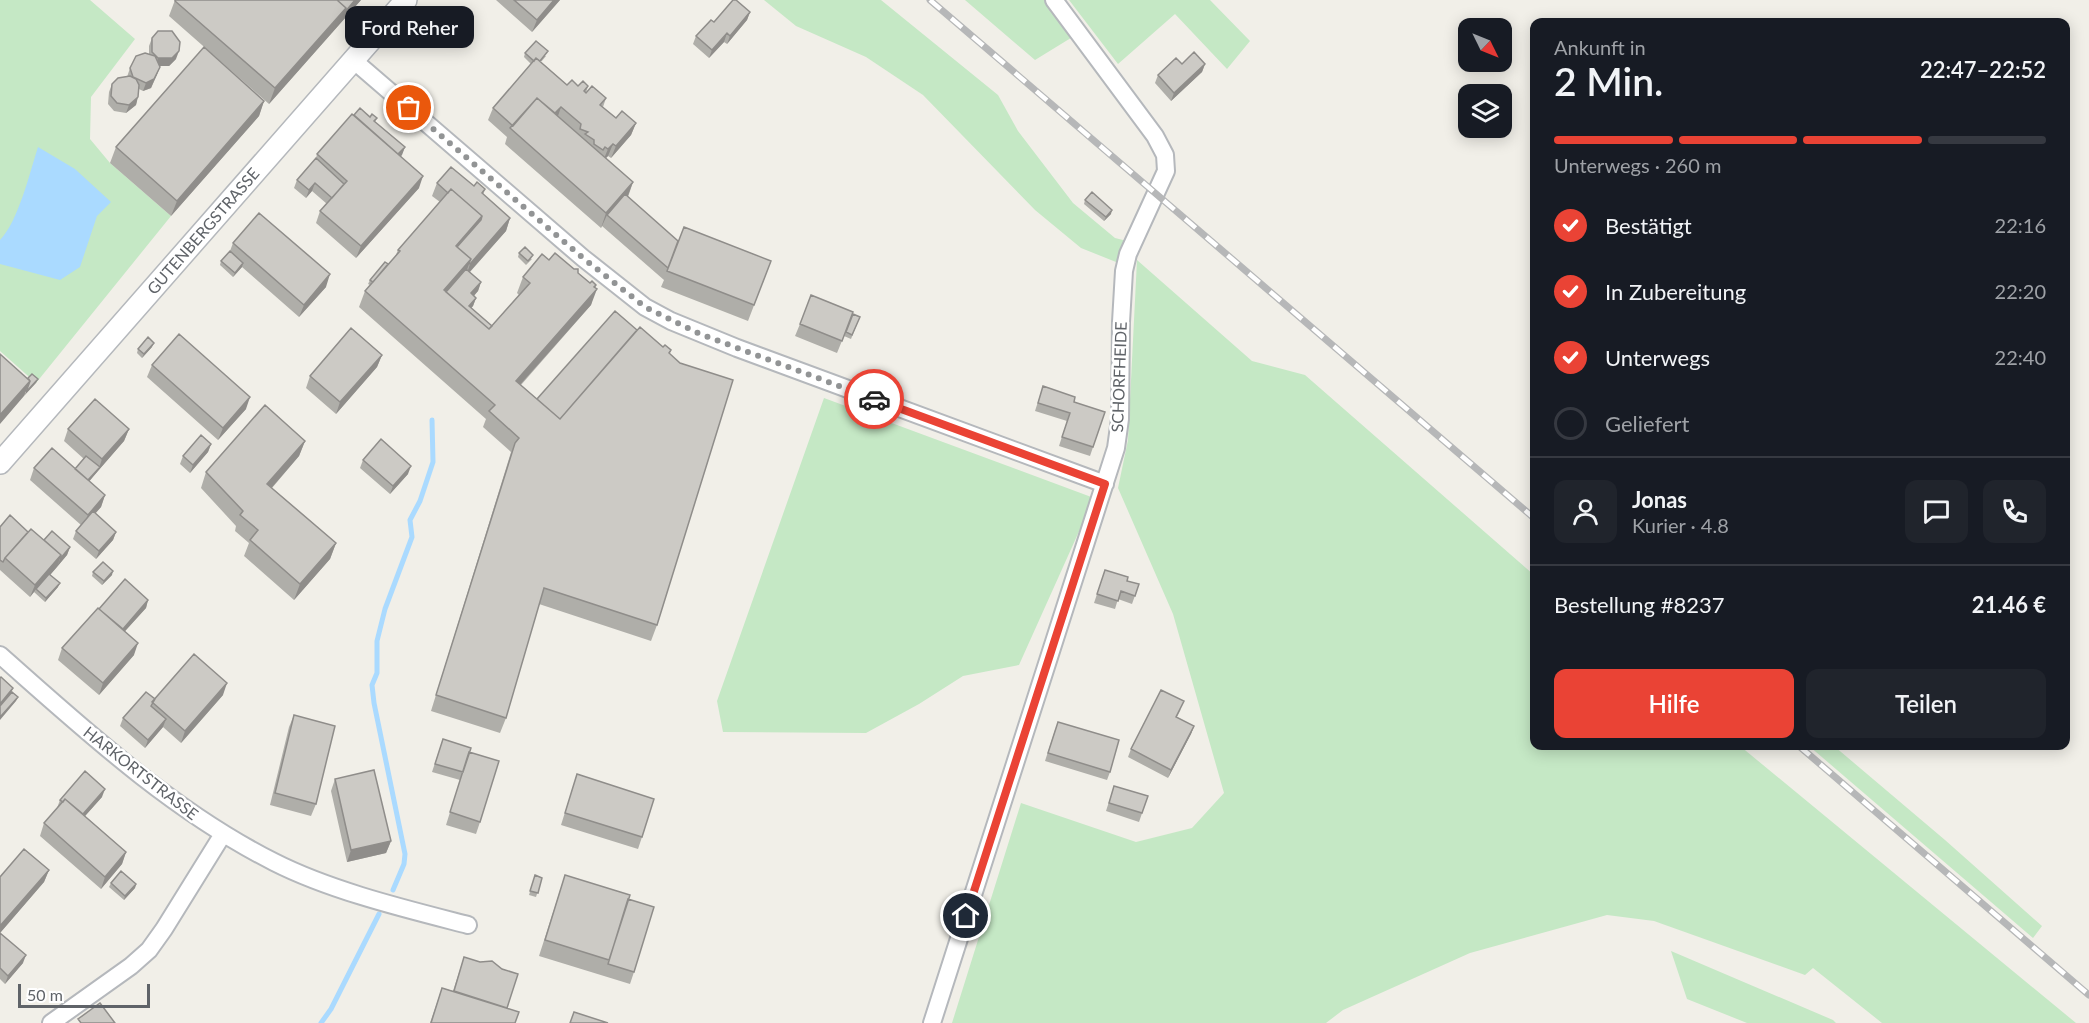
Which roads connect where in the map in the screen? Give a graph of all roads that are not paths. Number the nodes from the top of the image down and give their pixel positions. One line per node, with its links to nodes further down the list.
1 (406, 0): 3 (street, GUTENBERGSTRASSE)
2 (1054, 0): 5 (street, SCHORFHEIDE)
3 (352, 59): 4 (street, GUTENBERGSTRASSE); 5 (street)
4 (0, 463)
5 (1105, 484): 10 (street, SCHORFHEIDE)
6 (0, 654): 7 (street, HARKORTSTRASSE)
7 (223, 834): 8 (street, HARKORTSTRASSE); 9 (street)
8 (468, 925)
9 (51, 1023)
10 (932, 1023)

